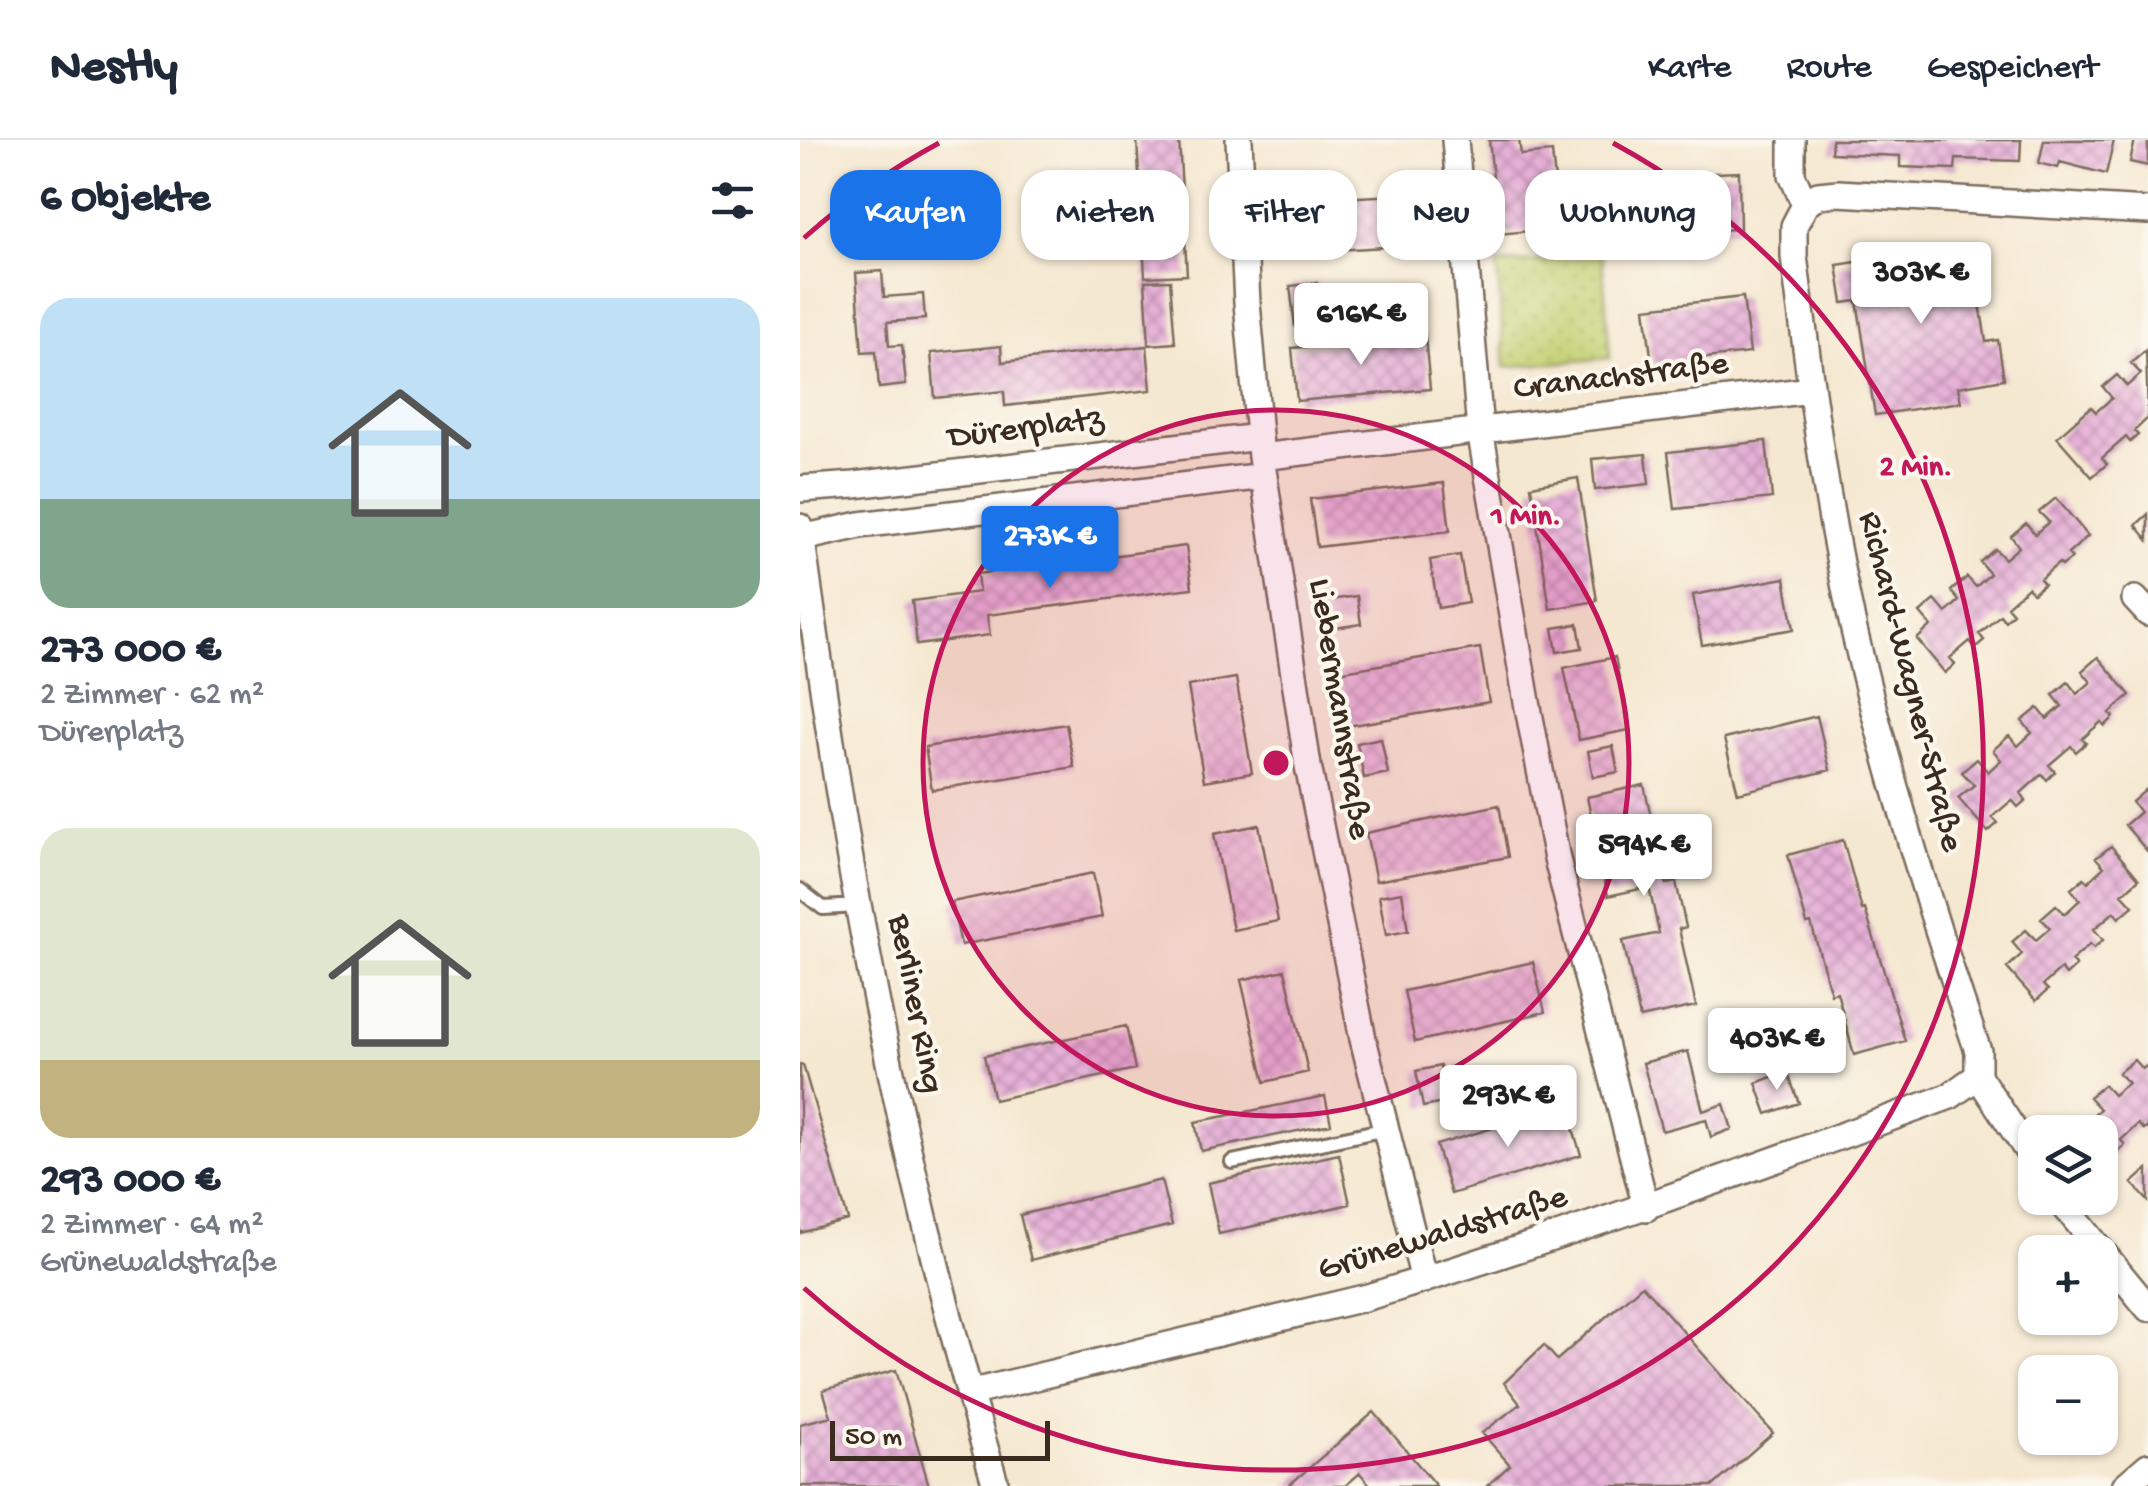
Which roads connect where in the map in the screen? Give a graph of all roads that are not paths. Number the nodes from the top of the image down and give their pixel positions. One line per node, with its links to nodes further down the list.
1 (1239, 140): 8 (street, Liebermannstraße)
2 (1455, 140): 7 (street)
3 (1792, 140): 4 (street, Richard-Wagner-Straße)
4 (1804, 205): 5 (street); 6 (street, Richard-Wagner-Straße)
5 (2148, 211)
6 (1811, 390): 7 (street, Cranachstraße); 14 (street, Richard-Wagner-Straße)
7 (1480, 430): 8 (street, Cranachstraße); 18 (street)
8 (1261, 457): 9 (street, Dürerplatz); 10 (street); 15 (street, Liebermannstraße)
9 (800, 489)
10 (800, 535): 11 (street, Berliner Ring)
11 (807, 633): 13 (street, Berliner Ring)
12 (800, 890): 13 (lane)
13 (859, 906): 22 (street, Berliner Ring)
14 (1978, 1076): 16 (street, Richard-Wagner-Straße); 18 (street, Grünewaldstraße)
15 (1386, 1129): 17 (lane); 20 (street, Liebermannstraße)
16 (2018, 1136)
17 (1232, 1162)
18 (1646, 1208): 20 (street, Grünewaldstraße)
19 (2072, 1215): 21 (street)
20 (1424, 1280): 22 (street, Grünewaldstraße)
21 (2148, 1308)
22 (969, 1394): 24 (street, Berliner Ring)
23 (2148, 1466): 25 (street)
24 (996, 1486)
25 (2126, 1486)

